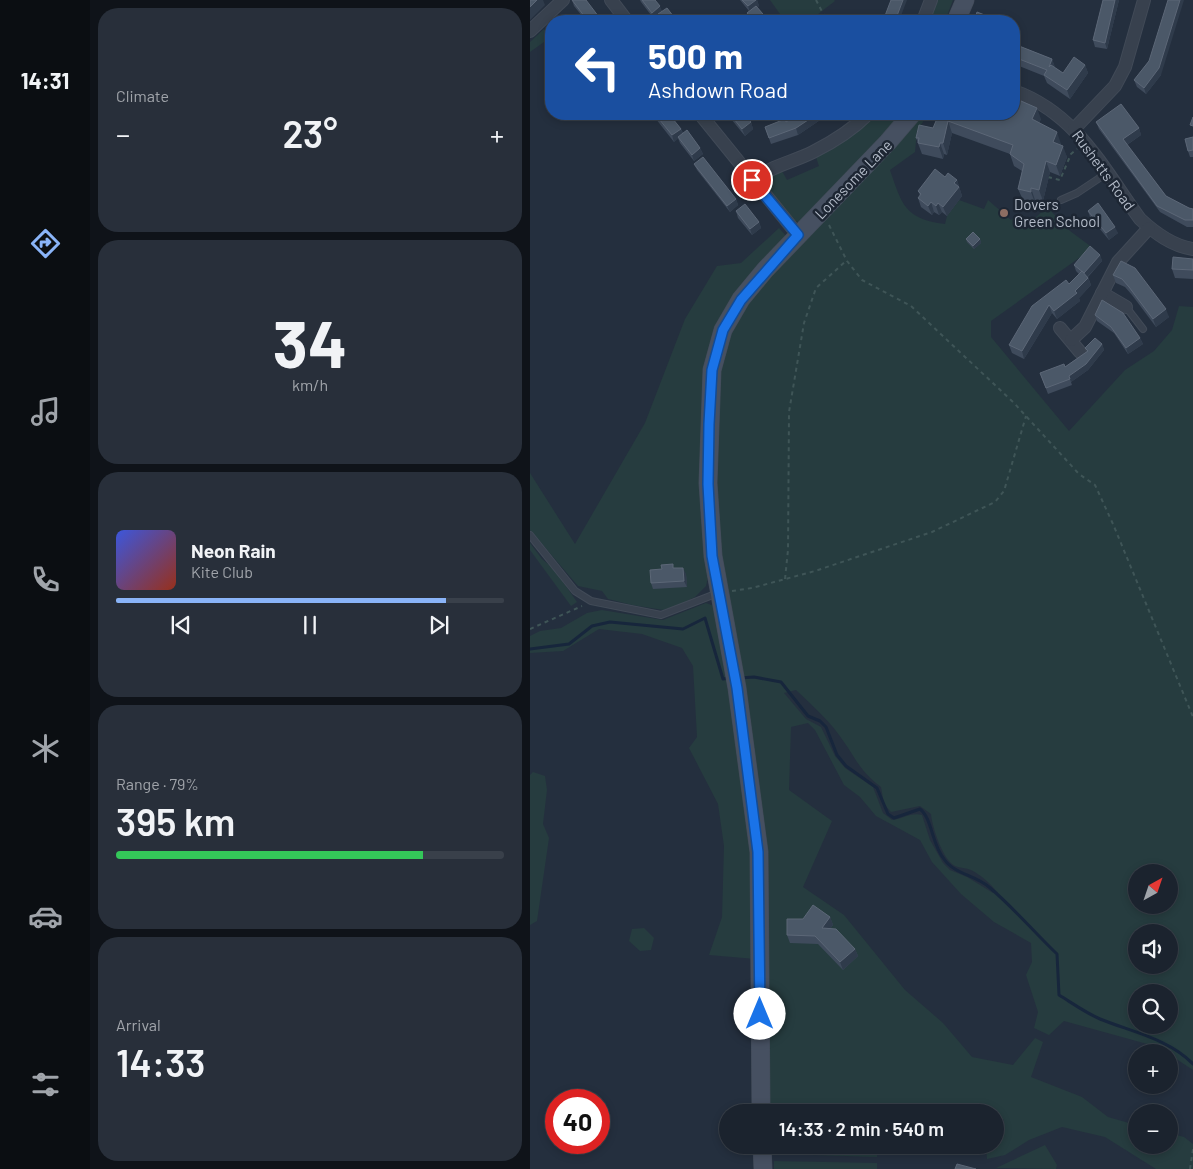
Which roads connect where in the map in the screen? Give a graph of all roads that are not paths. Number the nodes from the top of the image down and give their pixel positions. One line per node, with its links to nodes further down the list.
1 (563, 0): 6 (street)
2 (611, 0): 7 (street)
3 (931, 0): 8 (street)
4 (965, 0): 9 (street)
5 (1144, 0): 16 (street)
6 (547, 15)
7 (622, 15)
8 (925, 15)
9 (959, 15)
10 (545, 17): 11 (street)
11 (530, 31)
12 (1020, 94): 16 (street, Rushetts Road)
13 (705, 120): 18 (street)
14 (861, 120): 18 (street)
15 (907, 120): 21 (street, Lonesome Lane)
16 (1074, 129): 17 (street, Rushetts Road)
17 (1107, 173): 19 (lane); 20 (street, Rushetts Road)
18 (752, 180): 21 (street)
19 (1061, 200)
20 (1149, 228): 22 (street, Rushetts Road); 23 (street)
21 (798, 235): 30 (street, Lonesome Lane)
22 (1193, 249)
23 (1102, 293): 24 (street); 27 (street)
24 (1126, 308): 26 (lane)
25 (1060, 328): 27 (street)
26 (1143, 329)
27 (1071, 340): 28 (street)
28 (1080, 352)
29 (530, 535): 30 (lane)
30 (718, 593): 31 (street, Lonesome Lane)
31 (761, 1104)
32 (763, 1154): 33 (street)
33 (764, 1169)

